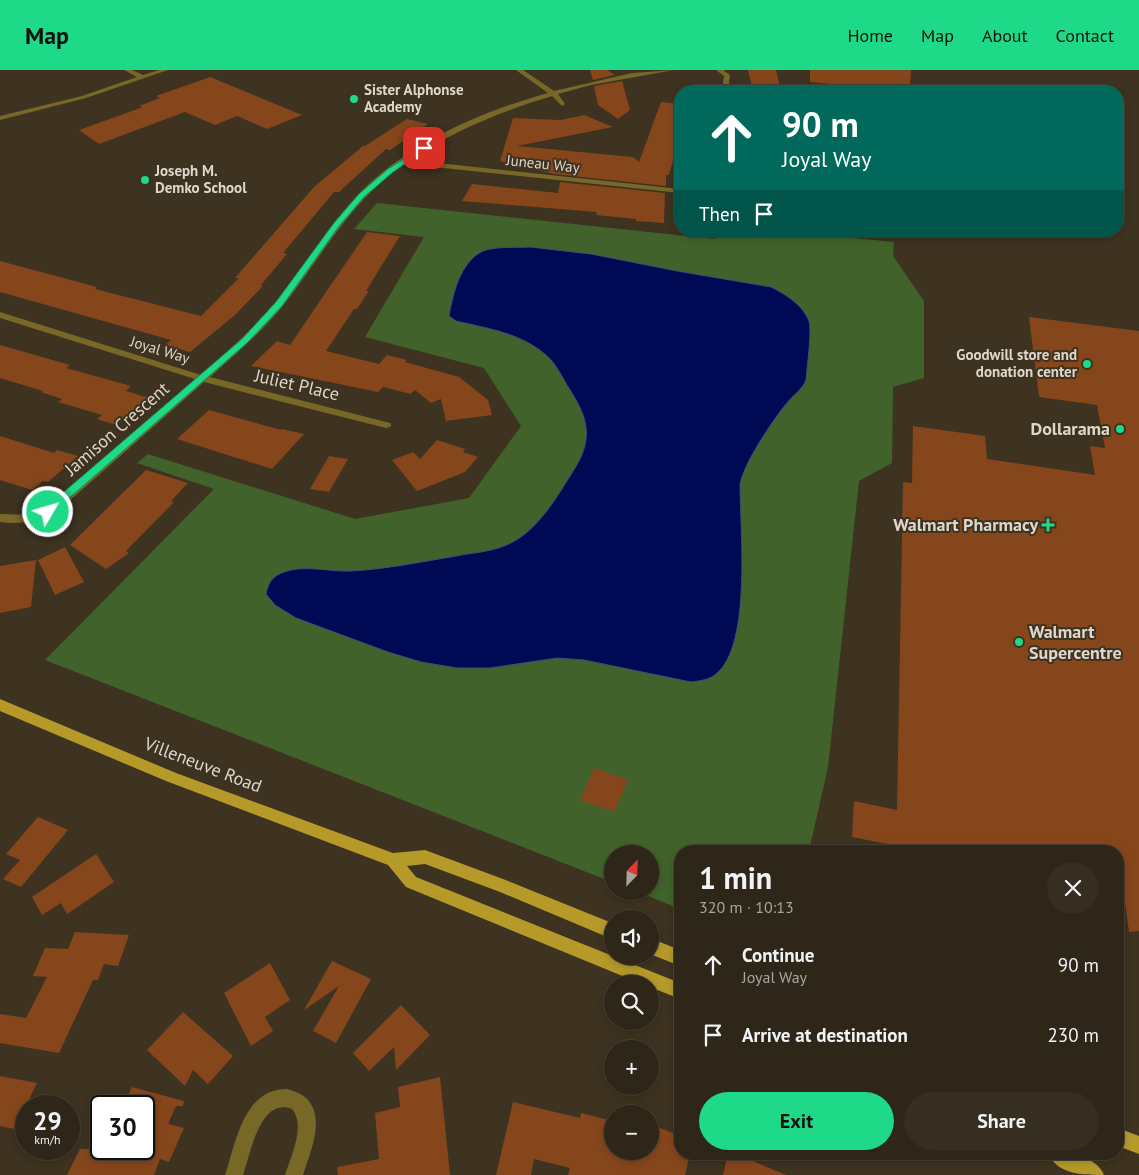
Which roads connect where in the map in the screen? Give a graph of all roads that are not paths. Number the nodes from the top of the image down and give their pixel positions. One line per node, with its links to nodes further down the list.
1 (127, 70): 6 (street)
2 (165, 70): 6 (street)
3 (519, 70): 8 (street)
4 (671, 70): 8 (street)
5 (719, 70): 7 (street)
6 (143, 78): 10 (street)
7 (726, 85)
8 (554, 94): 9 (street); 11 (street, Joyal Way)
9 (562, 104)
10 (0, 118)
11 (403, 161): 12 (street, Juneau Way); 14 (street, Joyal Way)
12 (674, 190)
13 (0, 315): 14 (street, Joyal Way)
14 (202, 378): 15 (street, Juliet Place); 16 (street, Jamison Crescent)
15 (386, 425)
16 (0, 518)
17 (0, 705): 18 (main road, Villeneuve Road)
18 (393, 860): 19 (main road, Villeneuve Road); 22 (main road)
19 (604, 928)
20 (659, 950): 21 (main road)
21 (674, 956)
22 (674, 989)
23 (1124, 1139): 24 (main road)
24 (1139, 1145)
25 (1069, 1160): 28 (main road)
26 (234, 1175): 27 (street)
27 (294, 1175)
28 (1095, 1175)

